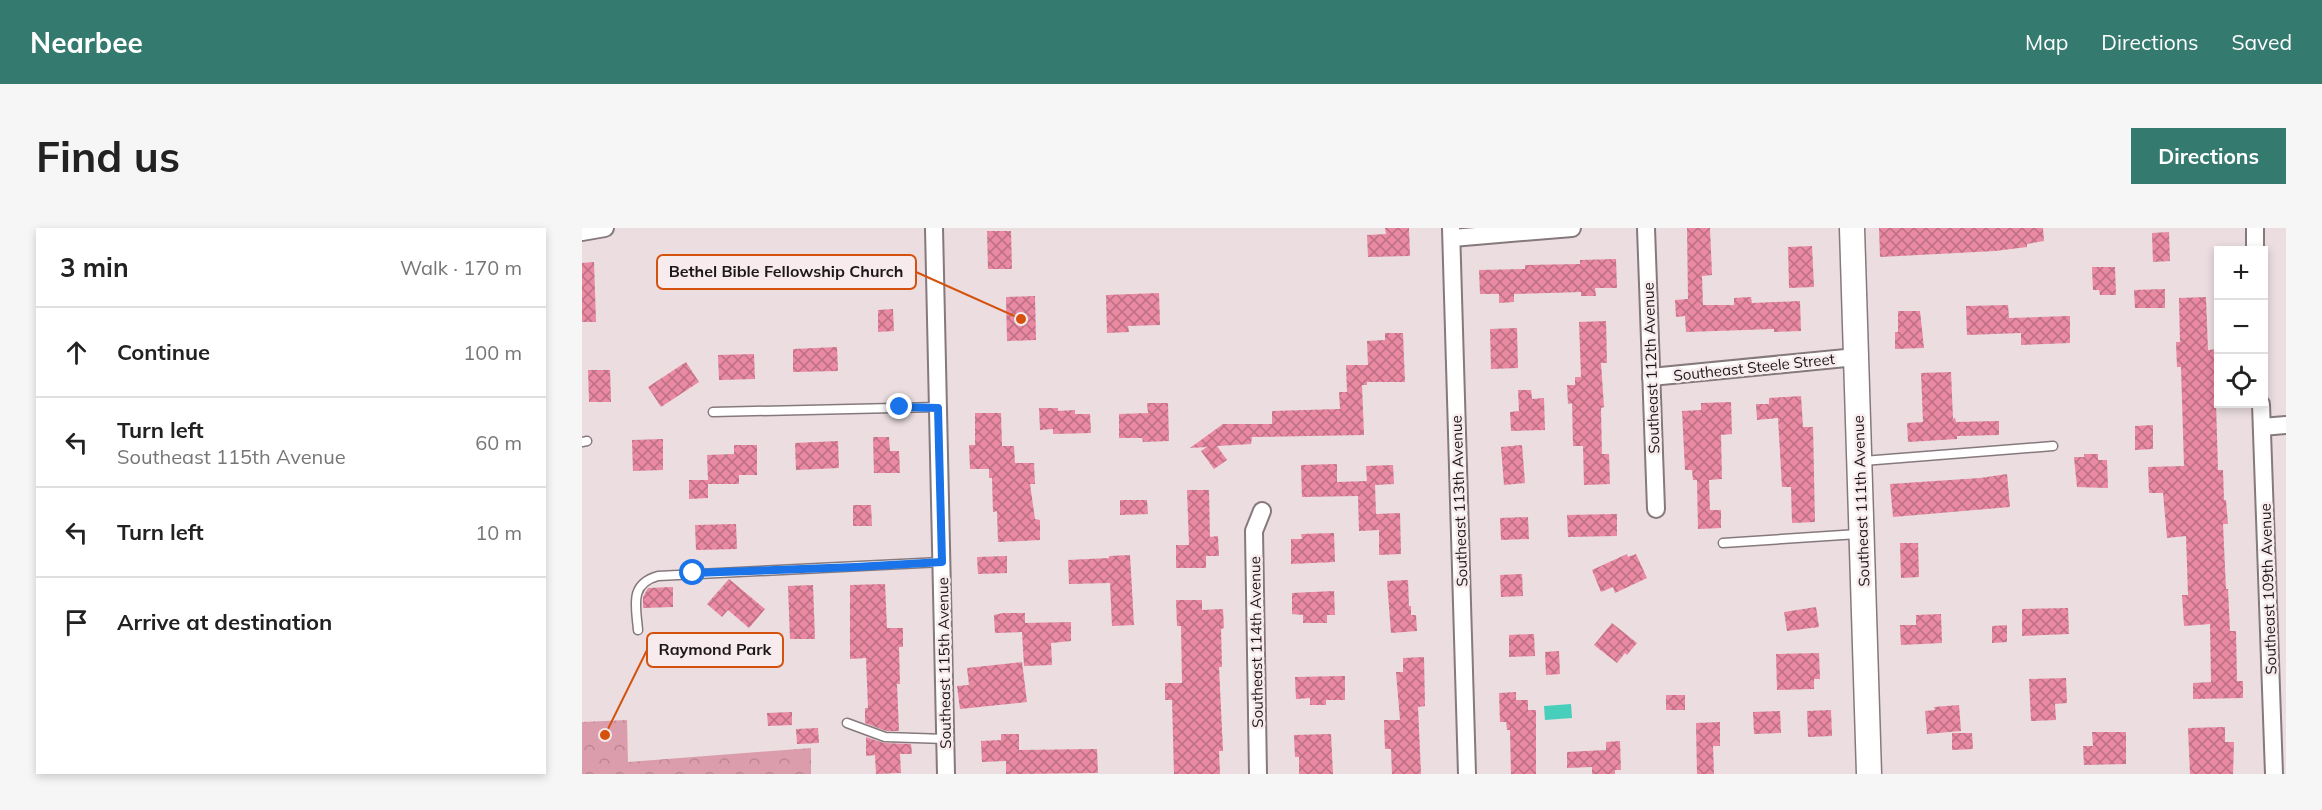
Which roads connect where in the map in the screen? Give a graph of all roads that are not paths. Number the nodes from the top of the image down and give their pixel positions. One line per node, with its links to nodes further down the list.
1 (605, 228): 7 (street)
2 (934, 228): 12 (street, Southeast 115th Avenue)
3 (1572, 228): 8 (street)
4 (1646, 228): 11 (street, Southeast 112th Avenue)
5 (1852, 228): 10 (street, Southeast 111th Avenue)
6 (2254, 228): 9 (street)
7 (582, 232)
8 (1451, 233): 29 (street, Southeast 113th Avenue)
9 (2255, 246)
10 (1856, 357): 11 (street, Southeast Steele Street); 18 (street, Southeast 111th Avenue)
11 (1651, 377): 19 (street, Southeast 112th Avenue)
12 (938, 408): 14 (lane); 23 (street, Southeast 115th Avenue)
13 (2261, 408): 16 (street, Southeast 109th Avenue)
14 (713, 412)
15 (2286, 425): 16 (street)
16 (2262, 427): 31 (street, Southeast 109th Avenue)
17 (2053, 446): 18 (lane)
18 (1859, 461): 21 (street, Southeast 111th Avenue)
19 (1656, 509)
20 (1262, 511): 28 (street, Southeast 114th Avenue)
21 (1862, 533): 22 (lane); 30 (street, Southeast 111th Avenue)
22 (1723, 543)
23 (942, 562): 24 (lane); 26 (street, Southeast 115th Avenue)
24 (638, 630)
25 (848, 723): 26 (lane)
26 (946, 740): 27 (street, Southeast 115th Avenue)
27 (946, 774)
28 (1258, 774)
29 (1467, 774)
30 (1869, 774)
31 (2274, 774)

